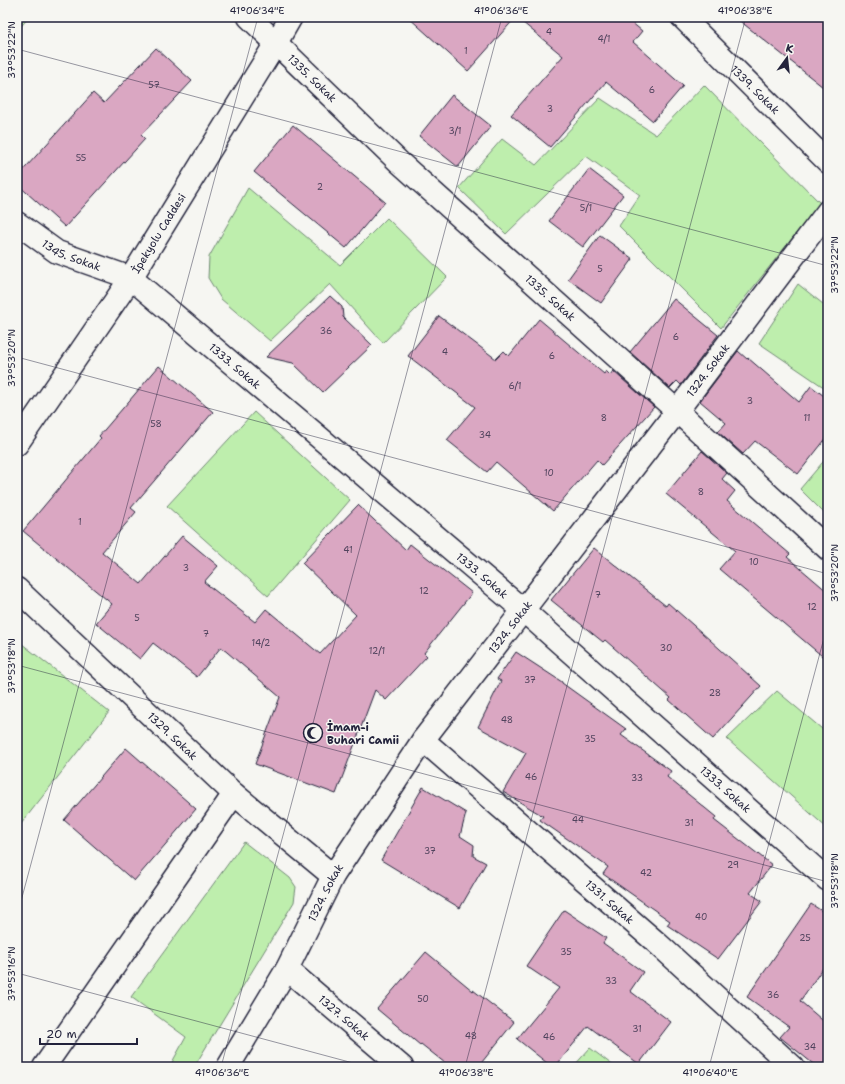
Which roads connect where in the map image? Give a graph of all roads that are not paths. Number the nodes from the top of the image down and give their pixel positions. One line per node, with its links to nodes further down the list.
1 (249, 17): 4 (street, 1335. Sokak)
2 (291, 17): 4 (street, İpekyolu Caddesi)
3 (682, 17): 5 (street, 1339. Sokak)
4 (276, 43): 8 (street, İpekyolu Caddesi); 9 (street, 1335. Sokak)
5 (828, 162)
6 (828, 211): 9 (street, 1324. Sokak)
7 (17, 223): 8 (street, 1345. Sokak)
8 (131, 278): 10 (street, İpekyolu Caddesi); 13 (street, 1333. Sokak)
9 (676, 411): 11 (street, 1335. Sokak); 13 (street, 1324. Sokak)
10 (17, 444)
11 (828, 549)
12 (17, 589): 15 (street, 1329. Sokak)
13 (523, 610): 14 (street, 1324. Sokak); 17 (street, 1333. Sokak)
14 (423, 740): 16 (street, 1324. Sokak); 22 (street, 1331. Sokak)
15 (234, 794): 16 (street, 1329. Sokak); 19 (street)
16 (333, 876): 18 (street, 1324. Sokak)
17 (828, 880)
18 (287, 969): 20 (street, 1324. Sokak); 21 (street, 1327. Sokak)
19 (44, 1067)
20 (228, 1067)
21 (402, 1067)
22 (793, 1067)

